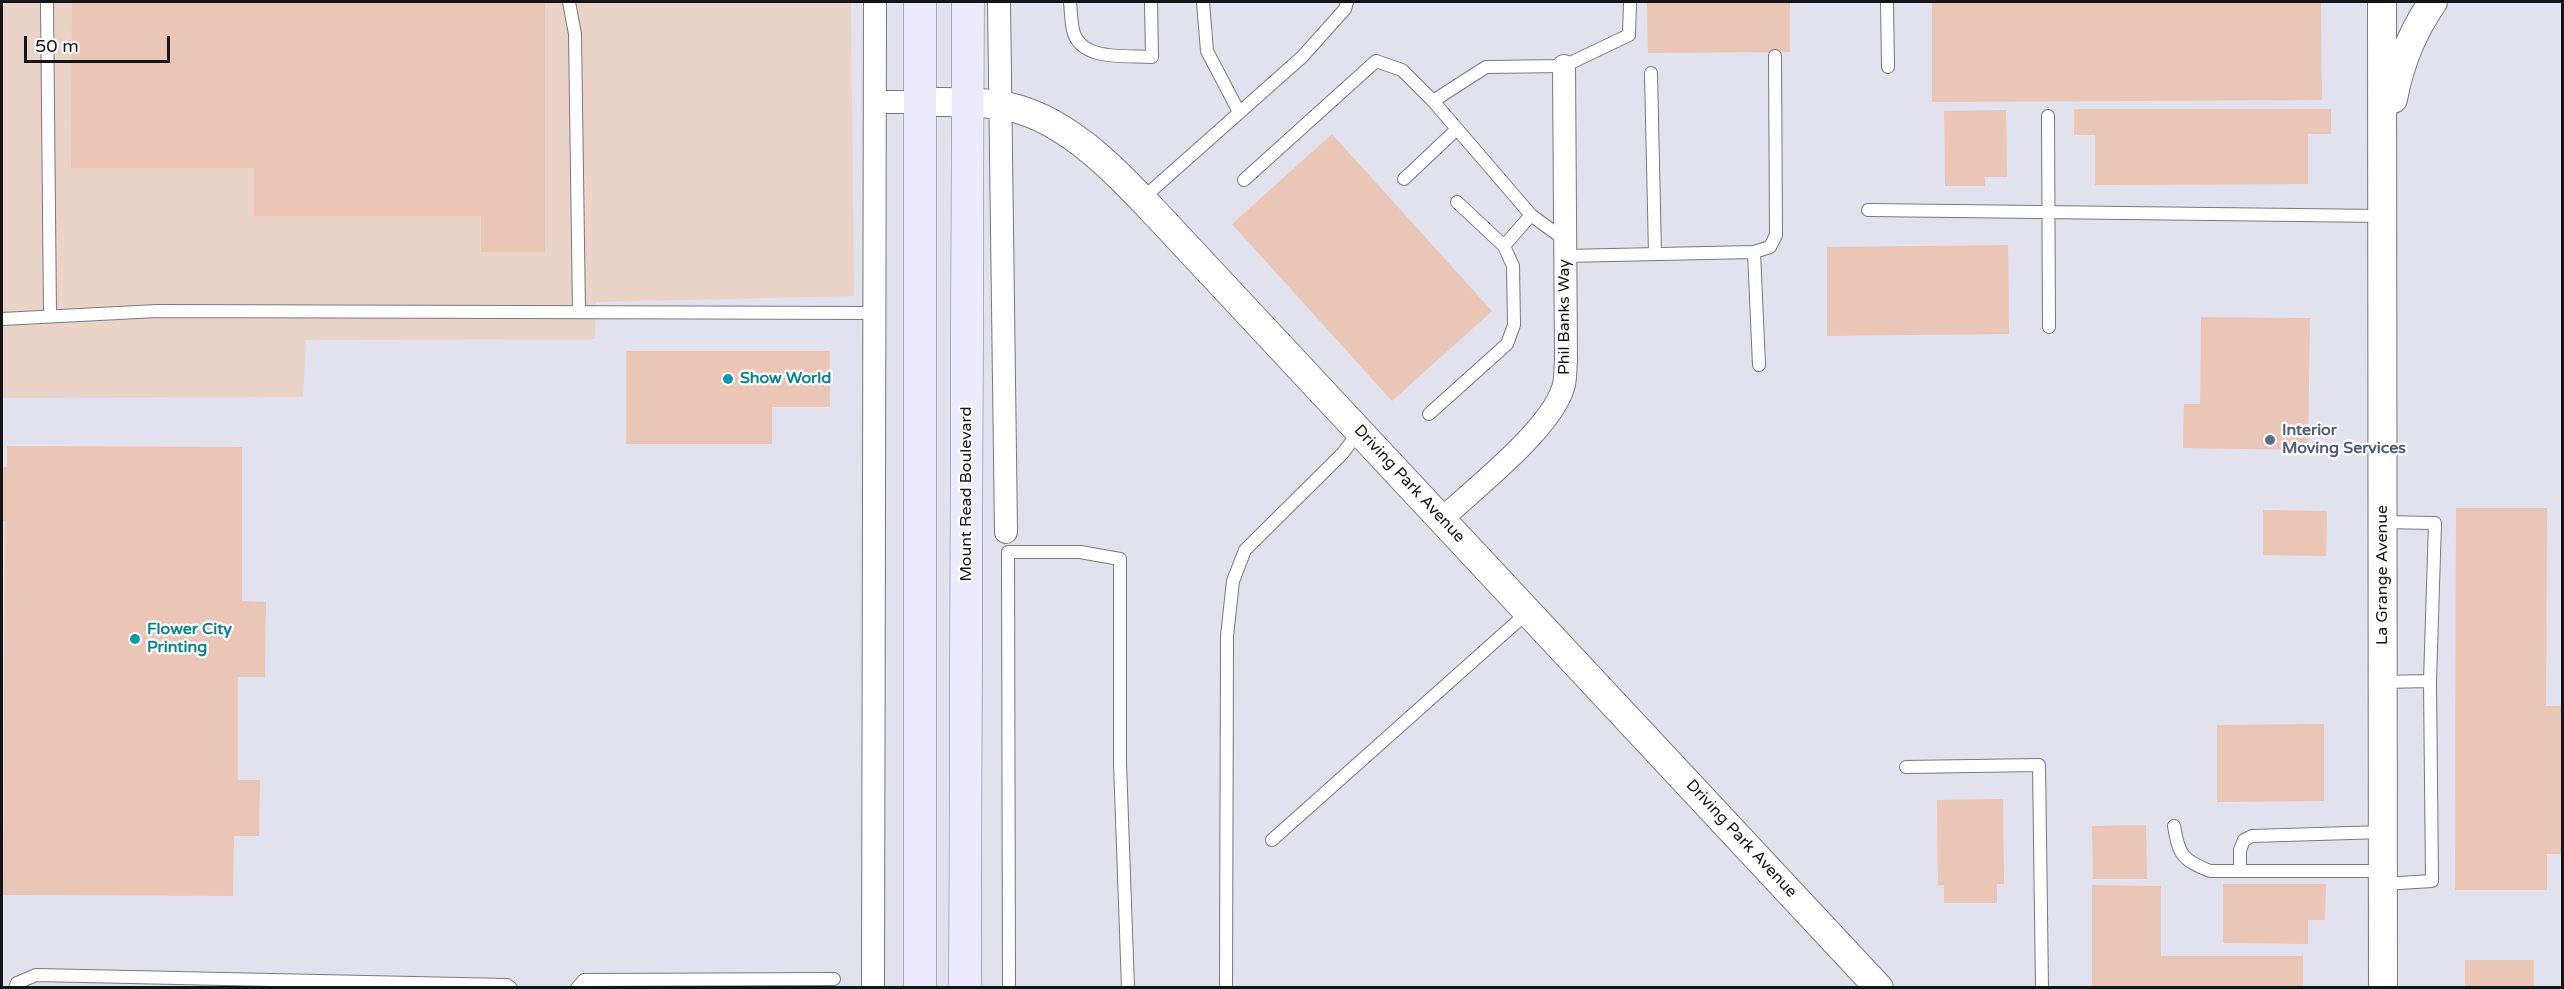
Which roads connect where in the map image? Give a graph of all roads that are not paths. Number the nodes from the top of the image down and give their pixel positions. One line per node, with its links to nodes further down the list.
1 (46, 2): 42 (lane)
2 (569, 2): 40 (lane)
3 (875, 2): 20 (street)
4 (920, 2): 21 (main road)
5 (968, 2): 22 (main road, Mount Read Boulevard)
6 (999, 2): 23 (street)
7 (1070, 2): 8 (lane)
8 (1151, 2)
9 (1203, 2): 24 (lane)
10 (1347, 2): 24 (lane)
11 (1630, 2): 16 (lane)
12 (1887, 2): 17 (lane)
13 (2382, 2): 27 (street, La Grange Avenue)
14 (2433, 2): 27 (street, La Grange Avenue)
15 (1774, 56): 38 (lane)
16 (1564, 66): 19 (lane); 37 (street, Phil Banks Way)
17 (1888, 67)
18 (1651, 74): 39 (lane)
19 (1433, 101): 26 (lane); 29 (lane)
20 (876, 102): 21 (street, Driving Park Avenue); 41 (street)
21 (921, 102): 22 (street, Driving Park Avenue); 65 (main road)
22 (969, 102): 23 (street, Driving Park Avenue); 66 (main road, Mount Read Boulevard)
23 (1001, 105): 30 (street, Driving Park Avenue); 50 (street)
24 (1239, 112): 30 (lane)
25 (2048, 116): 33 (lane)
26 (1457, 129): 28 (lane); 34 (lane)
27 (2382, 163): 35 (street, La Grange Avenue)
28 (1404, 179)
29 (1244, 180)
30 (1142, 199): 47 (street, Driving Park Avenue)
31 (1457, 202): 36 (lane)
32 (1868, 210): 33 (lane)
33 (2047, 213): 35 (lane); 44 (lane)
34 (1531, 215): 36 (lane); 37 (lane)
35 (2382, 216): 49 (street, La Grange Avenue)
36 (1504, 246): 46 (lane)
37 (1565, 248): 39 (lane); 48 (street, Phil Banks Way)
38 (1754, 252): 39 (lane); 45 (lane)
39 (1655, 254)
40 (579, 312): 41 (lane); 42 (lane)
41 (874, 314): 64 (street)
42 (50, 316): 43 (lane)
43 (2, 319)
44 (2049, 327)
45 (1759, 365)
46 (1429, 414)
47 (1359, 431): 48 (street, Driving Park Avenue); 69 (lane)
48 (1442, 519): 51 (street, Driving Park Avenue)
49 (2382, 522): 52 (lane); 53 (street, La Grange Avenue)
50 (1007, 542): 67 (lane); 68 (lane)
51 (1528, 612): 57 (lane); 70 (street, Driving Park Avenue)
52 (2430, 681): 53 (lane); 59 (lane)
53 (2383, 682): 56 (street, La Grange Avenue)
54 (1906, 767): 71 (lane)
55 (2174, 826): 58 (lane)
56 (2383, 832): 58 (lane); 59 (street, La Grange Avenue)
57 (1272, 840)
58 (2240, 871): 59 (lane)
59 (2383, 877): 72 (street, La Grange Avenue)
60 (834, 978): 63 (lane)
61 (15, 987): 62 (lane)
62 (511, 987)
63 (577, 987)
64 (873, 987)
65 (920, 987)
66 (965, 987)
67 (1009, 987)
68 (1128, 987)
69 (1226, 987)
70 (1879, 987)
71 (2042, 987)
72 (2383, 987)

